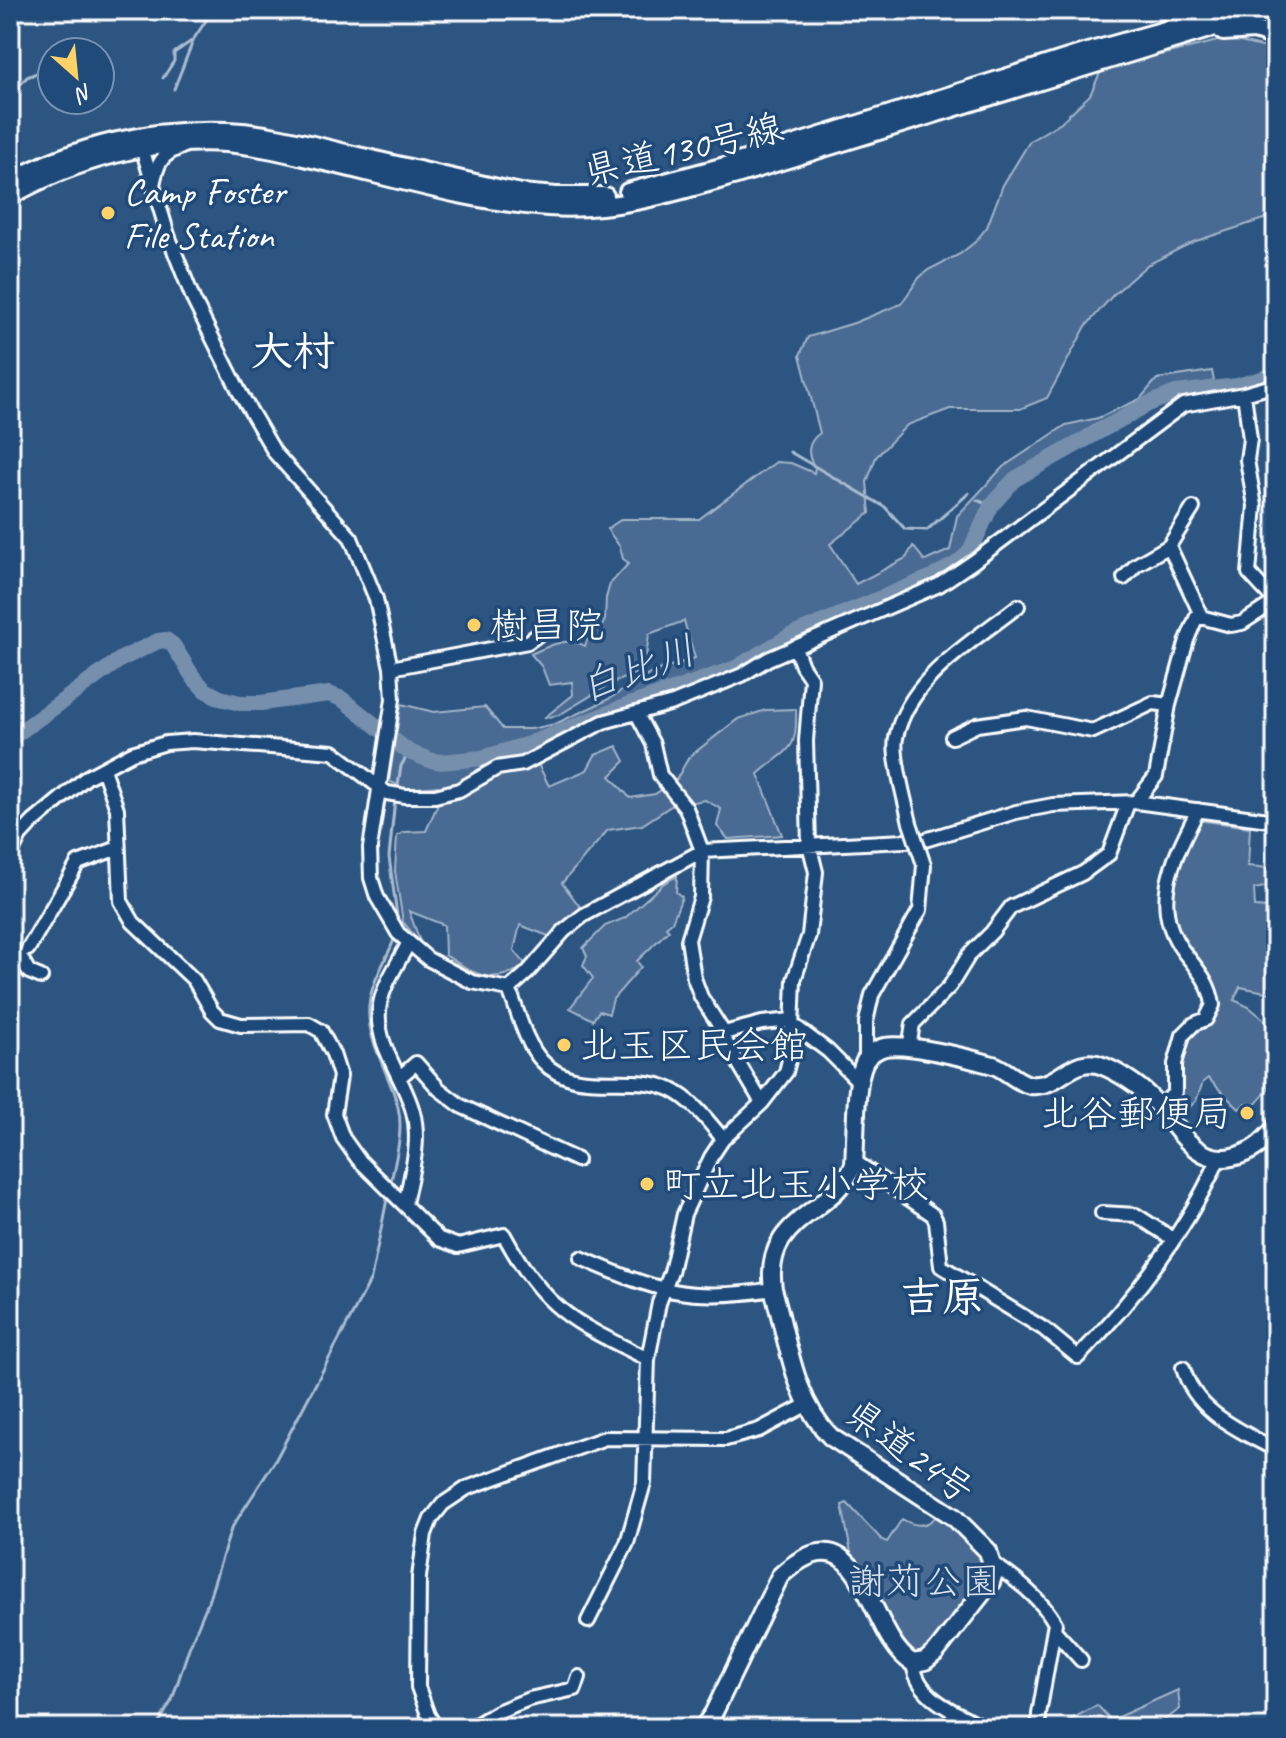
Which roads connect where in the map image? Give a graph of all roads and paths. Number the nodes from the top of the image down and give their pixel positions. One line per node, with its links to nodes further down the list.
1 (1199, 10): 5 (main road)
2 (1232, 10): 5 (main road, 県道130号線)
3 (1270, 10): 5 (main road, 県道130号線)
4 (1276, 37): 5 (main road)
5 (1142, 43): 6 (main road, 県道130号線); 7 (main road, 県道130号線)
6 (140, 142): 7 (main road, 県道130号線); 8 (main road, 県道130号線); 9 (street); 10 (main road, 県道130号線)
7 (193, 143): 9 (street)
8 (10, 182)
9 (153, 189): 21 (street)
10 (10, 196)
11 (1276, 385): 12 (street)
12 (1244, 394): 16 (street); 20 (street)
13 (1193, 508): 14 (street)
14 (1169, 546): 15 (street); 18 (street)
15 (1124, 578)
16 (1276, 601): 18 (street)
17 (1018, 606): 42 (street, bridge)
18 (1202, 617): 22 (street)
19 (547, 628): 21 (street)
20 (795, 647): 23 (street); 30 (street)
21 (391, 668): 26 (street)
22 (1169, 705): 24 (street); 27 (street)
23 (637, 714): 26 (street); 32 (street)
24 (952, 737)
25 (103, 769): 26 (street); 31 (street); 33 (street)
26 (384, 790): 34 (street)
27 (1132, 803): 28 (street); 30 (street); 41 (street)
28 (1198, 810): 29 (street); 46 (street)
29 (1276, 821)
30 (809, 844): 32 (street); 39 (street)
31 (118, 848): 35 (street); 52 (street)
32 (702, 851): 38 (street); 40 (street)
33 (10, 856)
34 (406, 942): 38 (street); 43 (street)
35 (28, 949)
36 (10, 953): 37 (street)
37 (41, 977)
38 (509, 989): 48 (street)
39 (792, 1022): 40 (street); 44 (street); 45 (street)
40 (724, 1033): 45 (street)
41 (909, 1048): 42 (main road); 46 (main road)
42 (866, 1060): 44 (main road)
43 (400, 1077): 50 (street); 52 (street)
44 (859, 1082): 51 (main road)
45 (762, 1103): 48 (street)
46 (1160, 1108): 49 (main road)
47 (1276, 1127): 49 (main road)
48 (723, 1139): 57 (street)
49 (1219, 1158): 54 (street)
50 (577, 1160)
51 (854, 1161): 54 (street); 56 (main road, 県道24号)
52 (405, 1204): 58 (street)
53 (1102, 1213): 54 (street)
54 (1173, 1239)
55 (581, 1258): 57 (street)
56 (773, 1289): 57 (street); 60 (main road, 県道24号)
57 (664, 1290): 58 (street)
58 (648, 1359): 61 (street)
59 (1183, 1368): 62 (street)
60 (806, 1405): 61 (street); 63 (main road, 県道24号)
61 (645, 1438): 64 (street); 69 (street)
62 (1276, 1450)
63 (992, 1563): 65 (street); 67 (main road)
64 (588, 1621)
65 (1055, 1631): 66 (street); 73 (street)
66 (1081, 1660)
67 (913, 1663): 71 (main road); 72 (street)
68 (579, 1677): 70 (street)
69 (436, 1728)
70 (471, 1728)
71 (703, 1728)
72 (987, 1728)
73 (1039, 1728)

